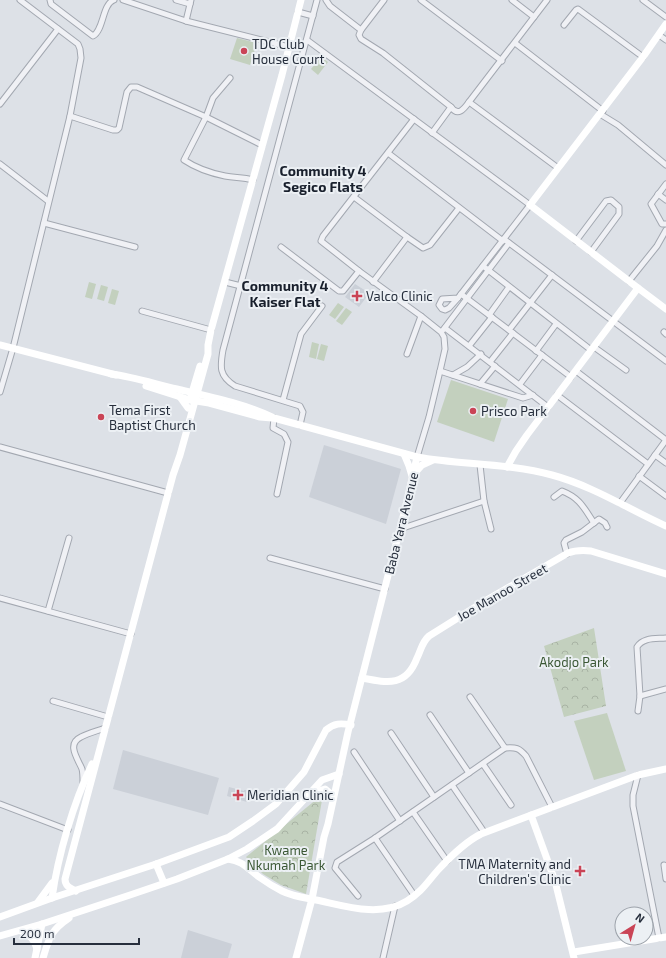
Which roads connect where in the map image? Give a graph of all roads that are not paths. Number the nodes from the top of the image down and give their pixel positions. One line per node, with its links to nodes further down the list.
1 (20, 0): 22 (street)
2 (50, 0): 3 (street)
3 (114, 0)
4 (123, 0): 19 (street)
5 (176, 0): 14 (street)
6 (301, 0): 15 (main road)
7 (317, 0): 16 (street)
8 (326, 0): 23 (street)
9 (384, 0): 23 (street)
10 (421, 0): 30 (street)
11 (512, 0): 18 (street)
12 (548, 0): 18 (street)
13 (643, 0): 17 (street)
14 (191, 2): 19 (street)
15 (298, 12): 16 (street); 28 (main road)
16 (313, 16): 25 (street)
17 (666, 16)
18 (534, 17): 27 (street)
19 (186, 21): 28 (street)
20 (666, 24): 24 (main road)
21 (564, 25): 29 (street)
22 (58, 29): 33 (street); 36 (street)
23 (361, 30): 34 (street)
24 (659, 35): 26 (street); 29 (main road)
25 (307, 40): 38 (street); 70 (street)
26 (666, 40)
27 (515, 43): 30 (street); 35 (street)
28 (289, 47): 40 (main road)
29 (643, 57): 35 (main road)
30 (502, 61): 32 (street)
31 (230, 78): 37 (street)
32 (470, 102): 34 (street); 44 (street)
33 (0, 104)
34 (451, 107): 39 (street)
35 (601, 113): 43 (street); 44 (main road)
36 (70, 116): 37 (street); 50 (street)
37 (206, 117): 40 (street); 45 (street)
38 (414, 119): 39 (street); 41 (street)
39 (432, 133): 51 (street)
40 (262, 145): 45 (main road)
41 (388, 153): 48 (street); 52 (street)
42 (0, 164): 50 (street)
43 (666, 164)
44 (558, 168): 51 (main road)
45 (253, 180): 68 (main road)
46 (666, 184): 47 (street)
47 (658, 194): 49 (street); 54 (street)
48 (354, 196): 56 (street); 65 (street)
49 (666, 200)
50 (48, 201): 53 (street)
51 (530, 205): 57 (street); 58 (main road)
52 (459, 208): 56 (street); 57 (street)
53 (44, 223): 60 (street); 87 (street)
54 (666, 224)
55 (666, 230): 67 (street)
56 (407, 237): 69 (street)
57 (504, 240): 59 (street); 63 (street)
58 (576, 241): 62 (main road); 62 (street)
59 (509, 242): 64 (street); 66 (street)
60 (135, 247)
61 (281, 247): 65 (street)
62 (591, 252): 67 (main road)
63 (483, 266): 64 (street); 73 (street)
64 (488, 270): 71 (street); 73 (street)
65 (359, 271): 69 (street)
66 (552, 275): 74 (street); 80 (street)
67 (629, 281): 72 (main road)
68 (225, 282): 70 (street); 82 (main road)
69 (372, 282): 78 (street)
70 (240, 286): 110 (street)
71 (509, 287): 74 (street); 79 (street)
72 (638, 288): 76 (main road); 80 (main road)
73 (466, 298): 79 (street); 83 (street)
74 (530, 303): 81 (street); 84 (street)
75 (322, 306): 110 (street)
76 (666, 309)
77 (142, 311): 82 (street)
78 (421, 316): 83 (street); 90 (street)
79 (490, 316): 84 (street); 86 (street)
80 (613, 322): 88 (main road); 93 (street)
81 (556, 324): 88 (street); 89 (street)
82 (211, 330): 100 (main road)
83 (443, 330): 86 (street); 96 (street)
84 (511, 332): 89 (street); 94 (street)
85 (0, 344): 87 (main road)
86 (469, 346): 91 (street)
87 (13, 348): 97 (main road); 104 (street)
88 (593, 349): 95 (street); 98 (main road)
89 (536, 351): 92 (street)
90 (407, 354)
91 (480, 354): 94 (street); 99 (street)
92 (542, 355): 98 (street); 102 (street)
93 (666, 361)
94 (493, 364): 101 (street); 102 (street)
95 (626, 370)
96 (440, 371): 99 (street); 119 (street)
97 (111, 374): 103 (main road); 107 (main road)
98 (573, 374): 106 (main road); 115 (street)
99 (453, 375): 101 (street)
100 (198, 381): 103 (main road); 108 (main road); 109 (main road)
101 (480, 384): 105 (street)
102 (520, 384): 105 (street)
103 (177, 389): 108 (main road)
104 (0, 392)
105 (533, 395): 111 (street)
106 (557, 395): 111 (main road); 122 (street)
107 (180, 397): 108 (main road); 112 (main road)
108 (194, 397): 109 (main road, Baba Yara Avenue); 112 (main road)
109 (211, 400): 112 (main road); 113 (main road, Baba Yara Avenue)
110 (283, 400): 114 (street)
111 (548, 407): 124 (main road)
112 (190, 410): 127 (main road)
113 (274, 418): 114 (main road, Baba Yara Avenue); 128 (street)
114 (300, 425): 117 (main road, Baba Yara Avenue)
115 (666, 440): 118 (street)
116 (0, 447): 127 (street)
117 (404, 454): 119 (main road, Baba Yara Avenue); 126 (main road)
118 (655, 455): 121 (street); 122 (street)
119 (417, 457): 120 (main road); 126 (main road, Baba Yara Avenue)
120 (433, 460): 123 (main road); 126 (main road)
121 (666, 463)
122 (648, 464): 125 (street)
123 (480, 465): 124 (main road); 131 (street)
124 (507, 467): 132 (main road)
125 (639, 476): 129 (street); 132 (street)
126 (412, 479): 136 (main road, Baba Yara Avenue)
127 (168, 493): 145 (main road)
128 (277, 494)
129 (666, 496)
130 (554, 497): 133 (street)
131 (484, 501): 136 (street); 137 (street)
132 (620, 503): 134 (main road)
133 (594, 523): 135 (street); 139 (street)
134 (666, 526)
135 (607, 528)
136 (400, 529): 142 (main road, Baba Yara Avenue)
137 (491, 529)
138 (69, 538): 144 (street)
139 (567, 554): 141 (main road, Joe Manoo Street); 147 (main road, Joe Manoo Street)
140 (270, 558): 142 (street)
141 (666, 574)
142 (385, 589): 147 (main road, Baba Yara Avenue)
143 (0, 598): 144 (street)
144 (48, 611): 145 (street)
145 (131, 634): 154 (main road)
146 (666, 638): 149 (street)
147 (362, 678): 155 (main road, Baba Yara Avenue)
148 (666, 689): 149 (street)
149 (640, 696): 152 (street)
150 (470, 697): 159 (street)
151 (53, 701): 154 (street)
152 (638, 711)
153 (430, 715): 163 (street)
154 (108, 717): 156 (main road)
155 (351, 725): 164 (main road, Baba Yara Avenue); 183 (main road)
156 (105, 728): 158 (main road); 166 (street)
157 (391, 732): 170 (street)
158 (102, 738): 166 (main road); 188 (main road)
159 (506, 748): 161 (street); 173 (street)
160 (354, 752): 176 (street)
161 (483, 764): 163 (street); 172 (street)
162 (666, 769): 165 (main road)
163 (469, 773): 167 (street)
164 (337, 774): 168 (main road); 169 (main road, Baba Yara Avenue); 179 (main road, Baba Yara Avenue)
165 (638, 775): 173 (main road); 202 (street)
166 (83, 782): 177 (main road)
167 (452, 785): 170 (street); 178 (street)
168 (311, 793): 169 (main road); 181 (main road)
169 (331, 794): 179 (main road, Baba Yara Avenue)
170 (434, 797): 174 (street)
171 (0, 804): 177 (street)
172 (511, 806)
173 (552, 807): 175 (main road)
174 (412, 812): 176 (street); 182 (street)
175 (531, 815): 178 (main road); 204 (main road)
176 (400, 821): 180 (street)
177 (68, 830): 186 (main road)
178 (484, 832): 182 (main road)
179 (324, 837): 192 (main road, Baba Yara Avenue)
180 (375, 838): 189 (street); 190 (street)
181 (228, 859): 187 (main road); 192 (main road)
182 (447, 861): 189 (main road)
183 (156, 864): 187 (main road); 188 (main road)
184 (664, 865): 185 (street)
185 (666, 879)
186 (54, 880): 191 (main road); 193 (main road)
187 (164, 883): 195 (main road)
188 (76, 891): 191 (main road)
189 (414, 895): 194 (main road)
190 (358, 896)
191 (52, 898): 193 (main road)
192 (312, 899): 194 (main road); 207 (main road, Baba Yara Avenue)
193 (35, 905): 196 (main road)
194 (395, 906): 208 (street)
195 (80, 912): 197 (main road); 201 (main road)
196 (0, 917)
197 (52, 921): 198 (main road); 201 (main road)
198 (42, 924): 199 (main road); 203 (main road)
199 (21, 931): 200 (main road); 203 (main road)
200 (0, 936)
201 (49, 937): 206 (main road)
202 (662, 937): 204 (main road)
203 (37, 950): 205 (main road)
204 (574, 955)
205 (35, 958)
206 (43, 958)
207 (296, 958)
208 (383, 958)

